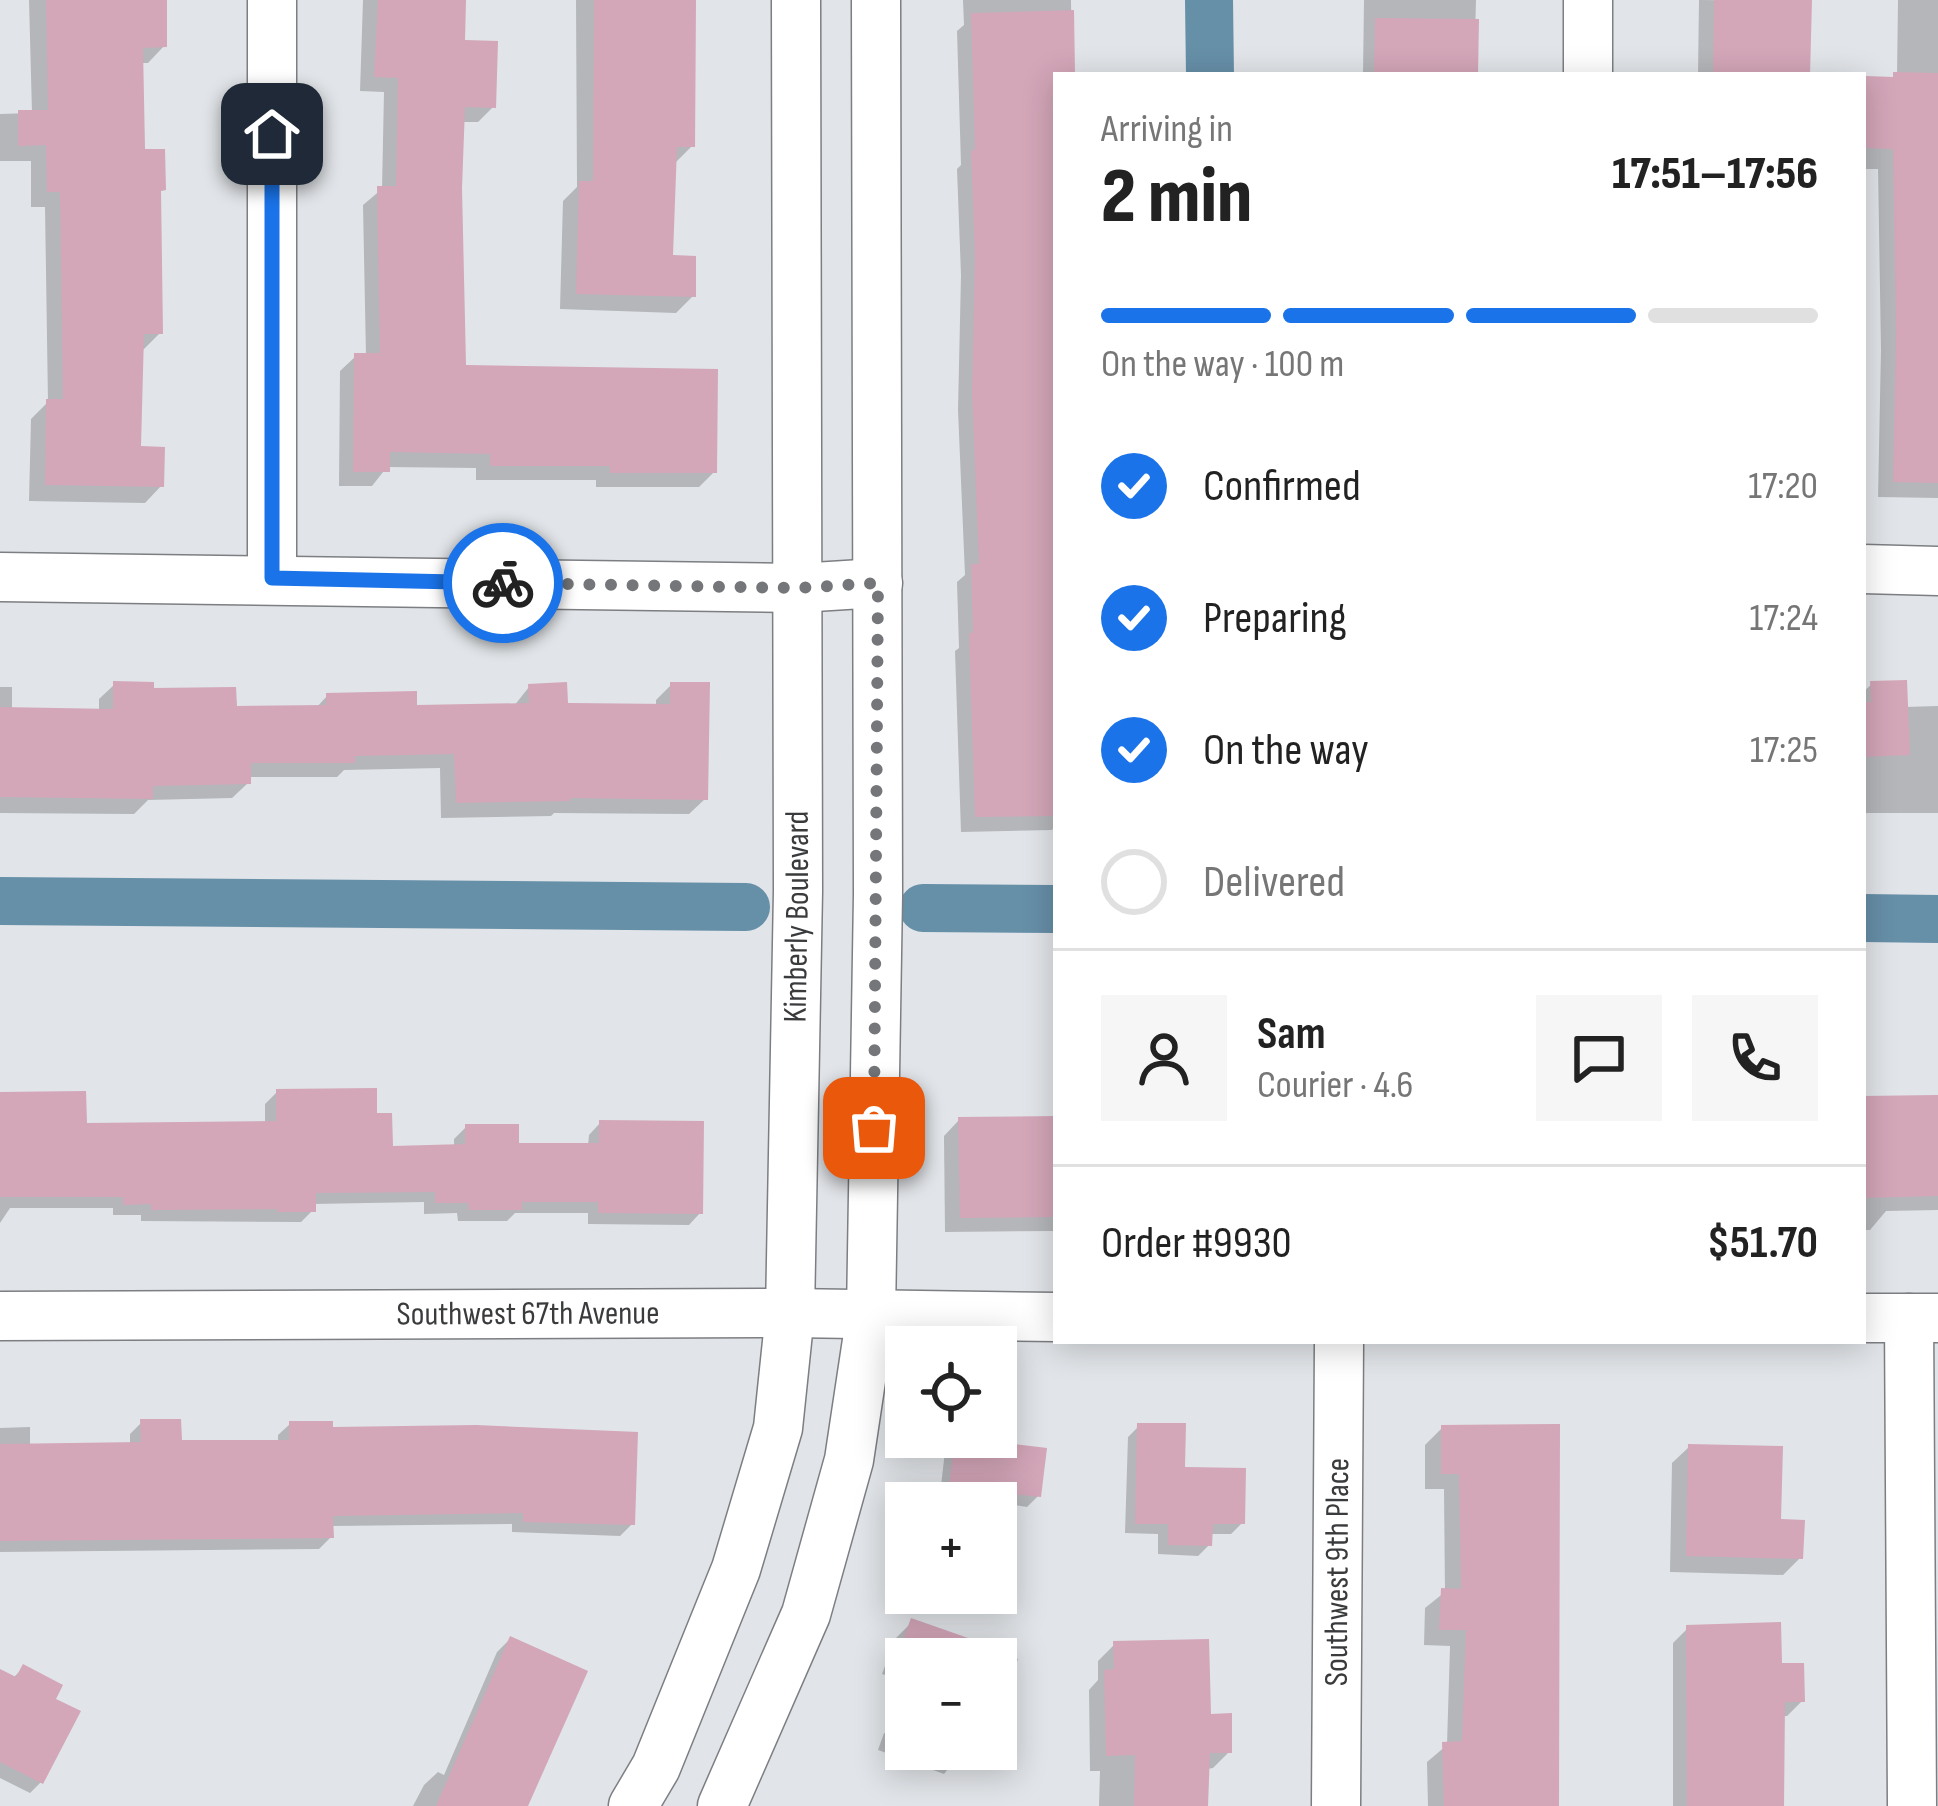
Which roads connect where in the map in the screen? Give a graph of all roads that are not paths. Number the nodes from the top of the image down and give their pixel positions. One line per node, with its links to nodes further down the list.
1 (272, 0): 9 (street)
2 (796, 0): 11 (street, Kimberly Boulevard)
3 (876, 0): 10 (street)
4 (1588, 0): 5 (street)
5 (1588, 72)
6 (1866, 569): 7 (street)
7 (1938, 571)
8 (0, 577): 9 (street)
9 (272, 578): 11 (street)
10 (878, 583): 11 (street); 13 (street)
11 (798, 588): 12 (street, Kimberly Boulevard)
12 (790, 1313): 13 (street, Southwest 67th Avenue); 14 (street, Southwest 67th Avenue); 18 (street, Kimberly Boulevard)
13 (871, 1314): 15 (street, Southwest 67th Avenue); 19 (street)
14 (0, 1316)
15 (1053, 1316)
16 (1903, 1318): 21 (street)
17 (1339, 1344): 20 (street, Southwest 9th Place)
18 (633, 1806)
19 (722, 1806)
20 (1336, 1806)
21 (1912, 1806)

